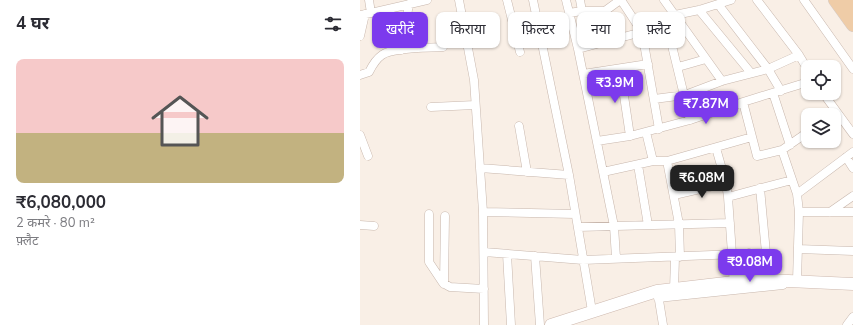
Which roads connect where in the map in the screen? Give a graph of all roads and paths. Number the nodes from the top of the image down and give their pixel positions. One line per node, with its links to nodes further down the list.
1 (369, 0): 24 (street)
2 (427, 0): 15 (street)
3 (459, 0): 53 (street)
4 (507, 0): 35 (street)
5 (533, 0): 79 (street)
6 (566, 0): 20 (street)
7 (580, 0): 19 (street)
8 (621, 0): 19 (street); 25 (street)
9 (664, 0): 21 (street)
10 (731, 0): 16 (street)
11 (757, 0): 36 (street)
12 (804, 0): 42 (street)
13 (835, 0): 26 (main road)
14 (846, 0): 17 (main road)
15 (409, 4): 24 (street); 34 (street)
16 (716, 5): 18 (street); 41 (street)
17 (853, 9)
18 (699, 10): 23 (street); 44 (street)
19 (582, 11): 22 (street)
20 (569, 12)
21 (673, 12)
22 (569, 13): 33 (street)
23 (685, 13)
24 (365, 14): 29 (street)
25 (633, 18)
26 (853, 25)
27 (685, 29): 37 (street)
28 (633, 34): 33 (street)
29 (360, 36)
30 (436, 48): 34 (street)
31 (645, 48): 39 (street)
32 (673, 48): 40 (street)
33 (578, 49): 45 (street)
34 (401, 50): 46 (street)
35 (520, 52)
36 (799, 55): 38 (street); 41 (street)
37 (706, 59): 40 (street); 47 (street)
38 (802, 60)
39 (648, 64): 43 (street); 51 (street)
40 (678, 67): 50 (street)
41 (768, 69): 44 (street); 49 (street)
42 (853, 69)
43 (620, 70): 45 (street); 62 (street)
44 (751, 73): 47 (street)
45 (583, 74): 65 (street)
46 (360, 75)
47 (722, 81): 50 (street)
48 (801, 84): 49 (street)
49 (777, 92): 52 (street); 66 (street)
50 (685, 95): 51 (street); 55 (street)
51 (654, 99): 58 (street)
52 (743, 102): 55 (street); 63 (street)
53 (475, 105): 54 (street); 75 (street)
54 (431, 107)
55 (690, 120): 58 (street)
56 (841, 121): 60 (street)
57 (519, 126): 77 (street)
58 (659, 129): 59 (street)
59 (646, 132): 62 (street); 73 (street)
60 (853, 134)
61 (360, 135): 70 (street)
62 (630, 136): 65 (street)
63 (752, 137): 67 (street); 68 (street)
64 (801, 137): 66 (street)
65 (597, 141): 78 (street)
66 (790, 145): 68 (street)
67 (716, 148): 72 (street); 81 (street)
68 (782, 150): 80 (street)
69 (853, 152): 71 (street)
70 (368, 156)
71 (846, 158): 76 (street); 83 (street)
72 (667, 161): 73 (street); 84 (street)
73 (653, 162): 74 (street)
74 (638, 165): 78 (street); 97 (street)
75 (480, 168): 77 (street); 87 (street)
76 (853, 168)
77 (527, 172): 79 (street)
78 (603, 172): 99 (street)
79 (568, 175): 92 (street)
80 (792, 180): 82 (street); 83 (street)
81 (726, 183): 84 (street); 86 (street)
82 (760, 188): 86 (street); 105 (street)
83 (797, 194): 88 (street)
84 (674, 195): 95 (street)
85 (853, 196): 89 (street)
86 (728, 197): 94 (street)
87 (483, 212): 92 (street); 103 (street)
88 (799, 212): 89 (street); 101 (street)
89 (830, 212): 90 (street)
90 (853, 212)
91 (429, 214): 116 (street)
92 (575, 214): 100 (street)
93 (445, 216): 116 (street)
94 (730, 223): 95 (street); 107 (street)
95 (679, 224): 97 (street); 109 (street)
96 (360, 225): 98 (street)
97 (648, 225): 99 (street)
98 (374, 226)
99 (614, 226): 100 (street); 110 (street)
100 (578, 227): 111 (street)
101 (798, 249): 102 (street); 115 (street)
102 (853, 251)
103 (484, 252): 106 (street); 118 (street)
104 (749, 253): 105 (street); 107 (street); 112 (street)
105 (766, 253): 113 (street)
106 (506, 254): 108 (street); 124 (street)
107 (733, 254): 109 (street); 114 (street)
108 (535, 256): 111 (street); 125 (street)
109 (678, 257): 110 (street); 119 (street)
110 (616, 258): 111 (street)
111 (583, 260): 121 (street)
112 (750, 273): 113 (street); 114 (street)
113 (767, 276): 114 (street); 115 (street)
114 (734, 278): 119 (street)
115 (796, 281): 117 (street); 120 (street)
116 (444, 284): 118 (street)
117 (853, 284)
118 (484, 289): 123 (street)
119 (674, 290): 120 (street)
120 (658, 295): 121 (street); 127 (street)
121 (592, 311): 126 (street)
122 (853, 317): 128 (street)
123 (484, 325)
124 (511, 325)
125 (540, 325)
126 (551, 325)
127 (662, 325)
128 (846, 325)

